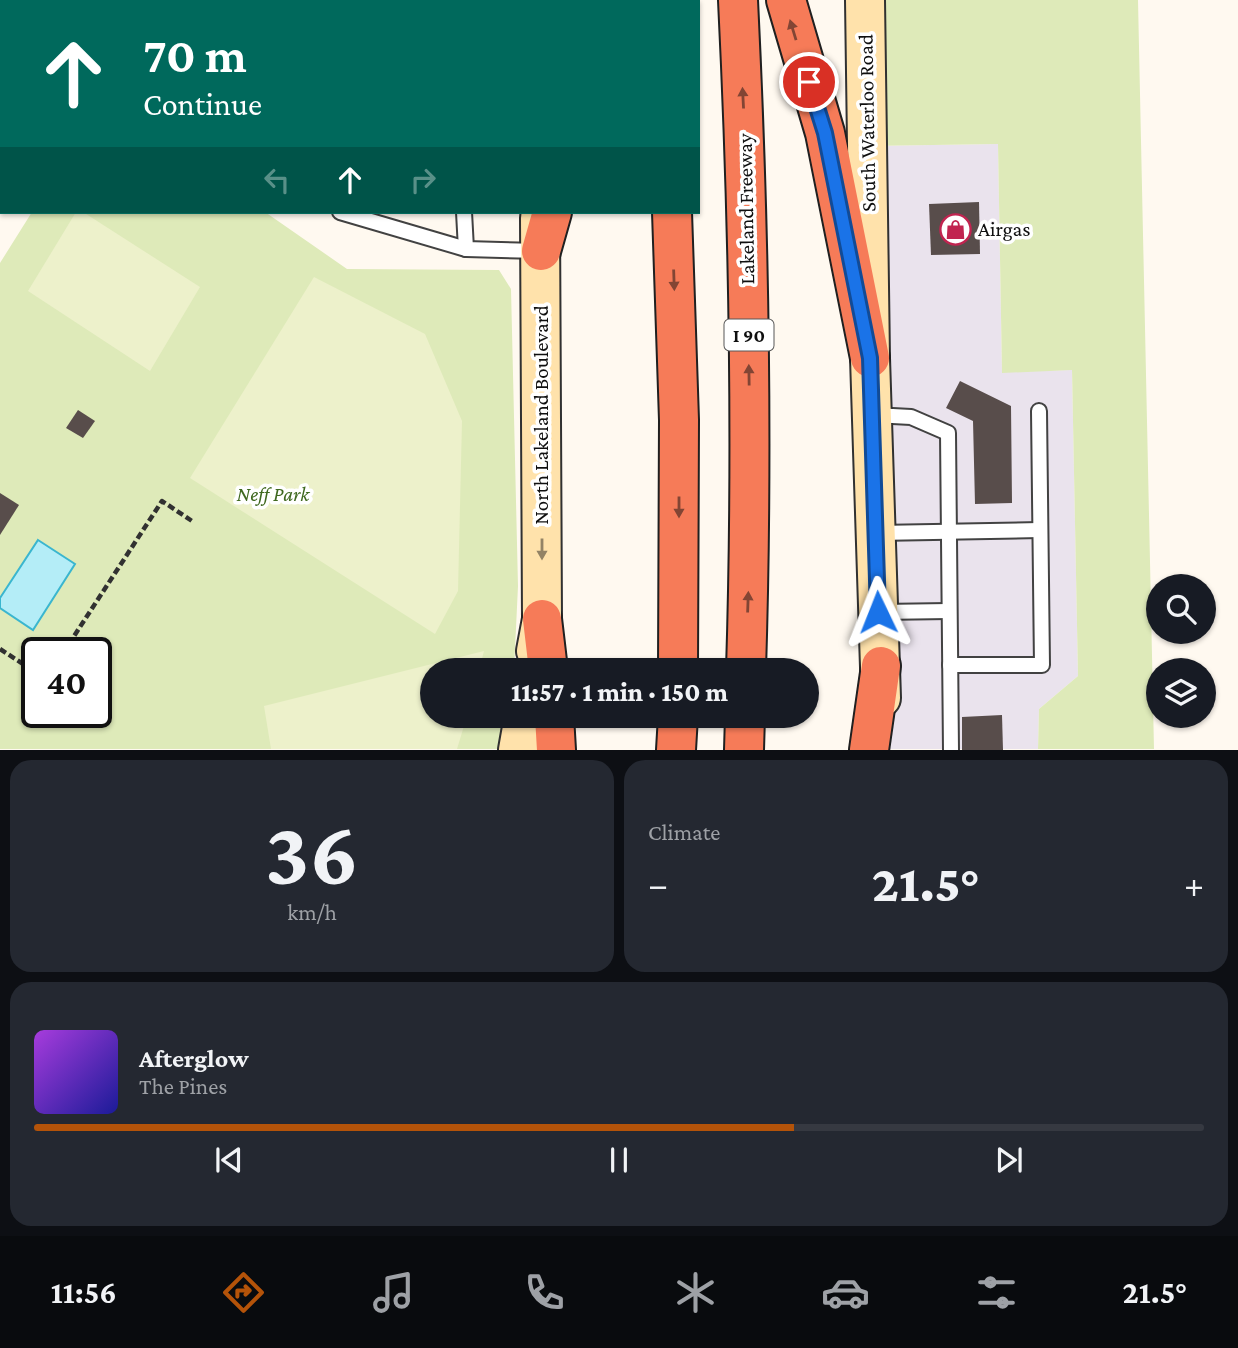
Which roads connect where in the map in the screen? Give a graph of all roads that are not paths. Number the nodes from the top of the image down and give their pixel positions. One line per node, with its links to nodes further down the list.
1 (738, 0): 23 (highway, Lakeland Freeway / I 90, one-way to 1)
2 (786, 0): 11 (highway, one-way to 2)
3 (865, 0): 11 (street, South Waterloo Road)
4 (347, 214): 9 (lane)
5 (464, 214): 9 (lane)
6 (540, 214): 10 (street, North Lakeland Boulevard)
7 (551, 214): 10 (highway)
8 (672, 214): 22 (highway, one-way to 22)
9 (466, 249): 10 (lane)
10 (541, 251): 19 (street, North Lakeland Boulevard, one-way to 19)
11 (870, 358): 13 (street, South Waterloo Road)
12 (1040, 411): 14 (lane)
13 (872, 415): 15 (lane); 16 (street, South Waterloo Road)
14 (1040, 530): 15 (lane); 24 (lane)
15 (950, 531): 16 (lane); 17 (lane)
16 (876, 533): 18 (street, South Waterloo Road)
17 (949, 611): 18 (lane); 24 (lane)
18 (878, 612): 25 (street, South Waterloo Road)
19 (542, 619): 20 (street, North Lakeland Boulevard); 21 (highway)
20 (534, 658)
21 (547, 658)
22 (678, 658)
23 (746, 658)
24 (950, 665): 36 (lane)
25 (881, 666): 34 (highway); 35 (street, South Waterloo Road)
26 (522, 728): 30 (street)
27 (555, 728): 31 (highway)
28 (677, 728): 32 (highway)
29 (745, 728): 33 (highway)
30 (518, 750)
31 (556, 750)
32 (676, 750)
33 (744, 750)
34 (869, 750)
35 (883, 750)
36 (951, 750)

